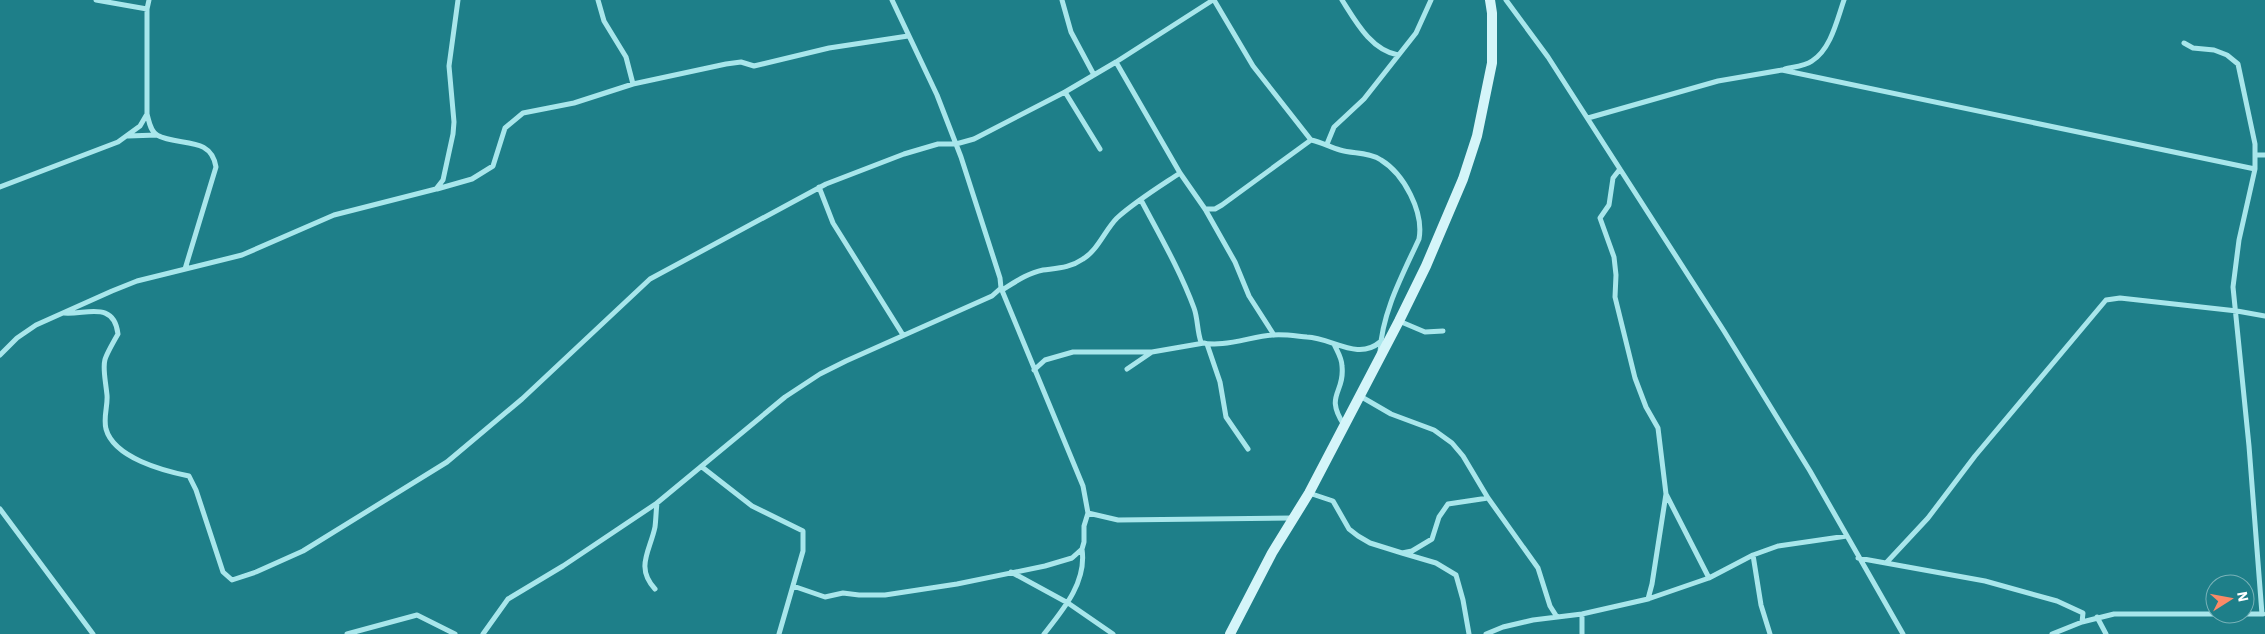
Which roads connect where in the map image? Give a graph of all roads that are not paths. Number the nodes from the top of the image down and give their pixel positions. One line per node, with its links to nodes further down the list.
1 (96, 0): 13 (street)
2 (149, 0): 13 (street)
3 (458, 0): 37 (street)
4 (598, 0): 20 (street)
5 (892, 0): 14 (street)
6 (1062, 0): 19 (street)
7 (1213, 0): 17 (street); 26 (street)
8 (1342, 0): 16 (street)
9 (1431, 0): 16 (street)
10 (1490, 0): 47 (main road)
11 (1506, 0): 23 (street)
12 (1844, 0): 18 (street)
13 (147, 9): 22 (street)
14 (908, 36): 20 (street); 27 (street)
15 (2184, 43): 30 (street)
16 (1398, 55): 28 (street)
17 (1116, 62): 19 (street); 34 (street)
18 (1782, 70): 23 (street); 32 (street)
19 (1094, 75): 21 (street)
20 (633, 84): 37 (street)
21 (1065, 92): 27 (street); 29 (street)
22 (148, 114): 24 (street); 25 (street)
23 (1588, 118): 33 (street)
24 (157, 135): 25 (street); 42 (street)
25 (128, 136): 35 (street)
26 (1311, 140): 28 (street); 40 (street)
27 (956, 144): 36 (street); 43 (street)
28 (1327, 144): 51 (street)
29 (1100, 148)
30 (2257, 155): 31 (street); 32 (street)
31 (2265, 155)
32 (2255, 168): 44 (street)
33 (1620, 169): 64 (street); 70 (street)
34 (1180, 173): 38 (street); 39 (street)
35 (0, 187)
36 (818, 187): 45 (street); 49 (street)
37 (436, 189): 42 (street)
38 (1141, 200): 43 (street); 52 (street)
39 (1205, 208): 40 (street); 41 (street)
40 (1215, 209): 41 (street)
41 (1212, 220): 50 (street)
42 (185, 269): 45 (street)
43 (1001, 289): 49 (street); 58 (street)
44 (2237, 311): 46 (street); 75 (street); 83 (street)
45 (64, 313): 55 (street)
46 (2265, 316)
47 (1399, 320): 48 (street); 56 (main road)
48 (1443, 331)
49 (903, 335): 62 (street)
50 (1274, 335): 52 (street); 53 (street)
51 (1380, 342): 53 (street); 56 (street)
52 (1206, 344): 54 (street); 61 (street)
53 (1334, 344): 60 (street)
54 (1152, 352): 57 (street); 58 (street)
55 (0, 355)
56 (1379, 358): 59 (main road)
57 (1127, 369)
58 (1034, 370): 68 (street)
59 (1360, 395): 60 (main road); 65 (street)
60 (1344, 425): 63 (main road)
61 (1248, 448)
62 (702, 467): 66 (street); 78 (street)
63 (1310, 493): 69 (main road); 72 (street)
64 (1666, 494): 77 (street); 80 (street)
65 (1488, 498): 72 (street); 84 (street)
66 (657, 503): 79 (street); 90 (street)
67 (0, 509): 87 (street)
68 (1088, 513): 69 (street); 71 (street)
69 (1295, 518): 94 (main road)
70 (1846, 536): 73 (street); 74 (street)
71 (1082, 549): 76 (street); 81 (street)
72 (1402, 553): 95 (street)
73 (1753, 556): 77 (street); 98 (street)
74 (1858, 558): 75 (street); 99 (street)
75 (1886, 562): 86 (street)
76 (1011, 572): 78 (street); 81 (street)
77 (1708, 578): 80 (street)
78 (793, 586): 91 (street)
79 (655, 589)
80 (1648, 599): 82 (street)
81 (1068, 604): 92 (street); 93 (street)
82 (1582, 614): 84 (street); 97 (street)
83 (2263, 614): 85 (street)
84 (1557, 617): 96 (street)
85 (2097, 617): 86 (street); 101 (street)
86 (2082, 622): 100 (street)
87 (92, 634)
88 (347, 634): 89 (street)
89 (455, 634)
90 (483, 634)
91 (778, 634)
92 (1044, 634)
93 (1113, 634)
94 (1230, 634)
95 (1469, 634)
96 (1486, 634)
97 (1582, 634)
98 (1770, 634)
99 (1902, 634)
100 (2052, 634)
101 (2106, 634)

